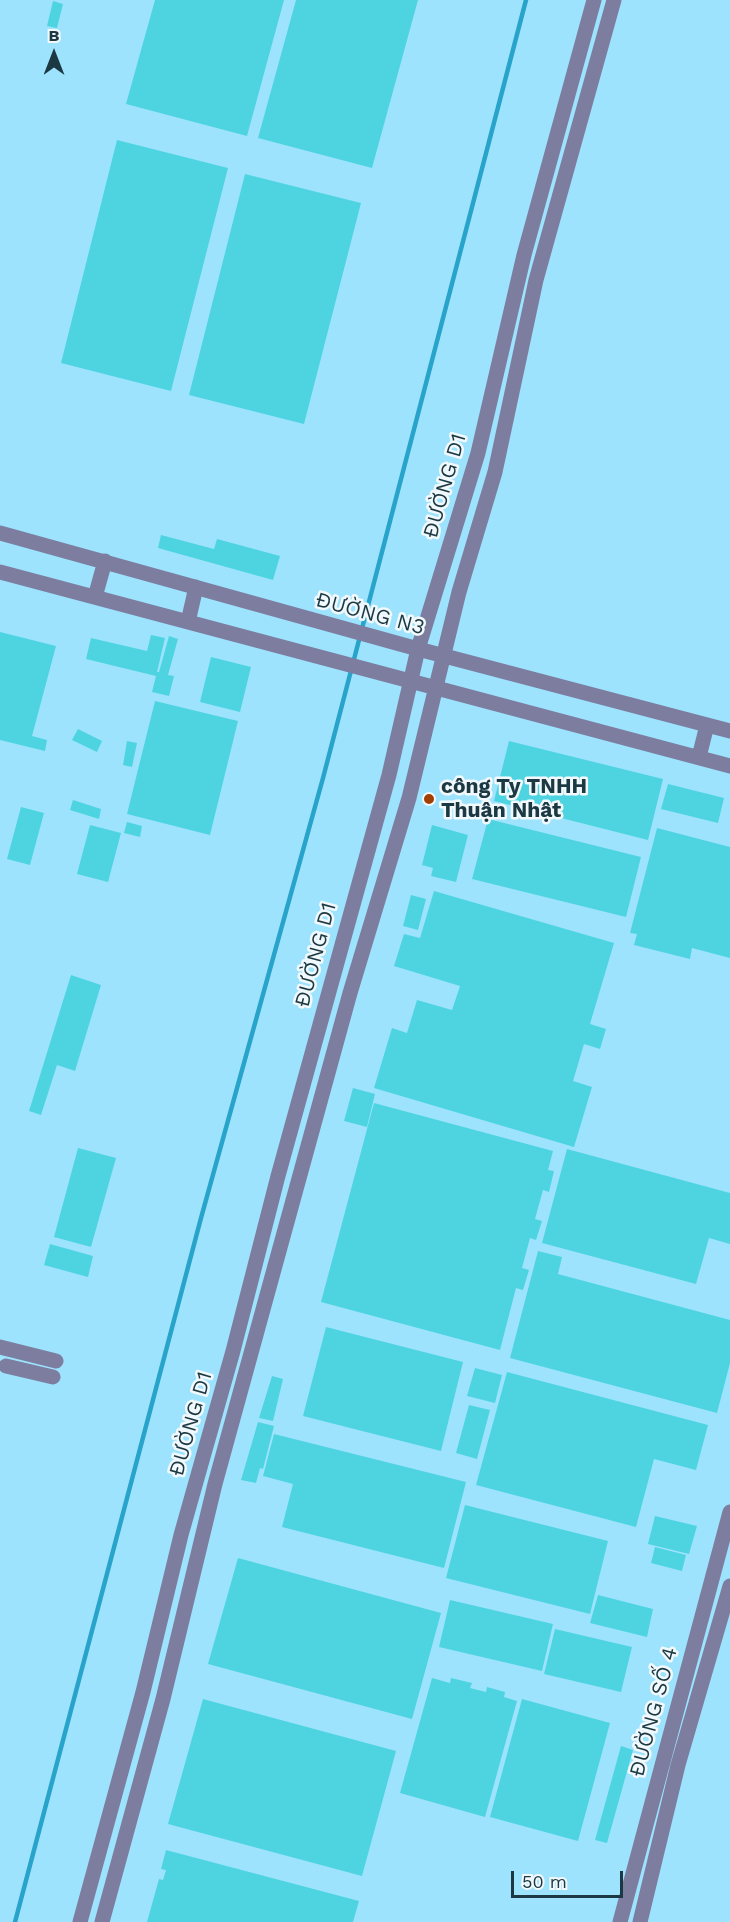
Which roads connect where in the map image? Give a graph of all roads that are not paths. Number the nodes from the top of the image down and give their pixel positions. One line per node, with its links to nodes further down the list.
1 (594, 3): 2 (street); 9 (street, ĐƯỜNG D1)
2 (613, 5): 10 (street, ĐƯỜNG D1)
3 (0, 533): 4 (street, ĐƯỜNG N3)
4 (105, 561): 6 (street, ĐƯỜNG N3); 7 (street)
5 (0, 572): 7 (street)
6 (196, 587): 8 (street); 9 (street, ĐƯỜNG N3)
7 (95, 597): 8 (street)
8 (188, 622): 11 (street)
9 (418, 649): 10 (street, ĐƯỜNG N3); 11 (street, ĐƯỜNG D1)
10 (442, 655): 12 (street, ĐƯỜNG D1); 13 (street, ĐƯỜNG N3)
11 (411, 682): 12 (street); 17 (street, ĐƯỜNG D1)
12 (436, 687): 15 (street); 18 (street, ĐƯỜNG D1)
13 (707, 725): 14 (street, ĐƯỜNG N3); 15 (street)
14 (730, 731)
15 (699, 757): 16 (street)
16 (730, 766)
17 (329, 987): 18 (street); 25 (street, ĐƯỜNG D1)
18 (350, 993): 26 (street, ĐƯỜNG D1)
19 (5, 1348): 20 (street); 21 (street)
20 (56, 1361)
21 (3, 1365): 22 (street)
22 (53, 1377)
23 (730, 1512): 31 (street, ĐƯỜNG SỐ 4)
24 (730, 1586): 32 (street, ĐƯỜNG SỐ 4)
25 (143, 1692): 26 (street); 27 (street, ĐƯỜNG D1)
26 (163, 1699): 28 (street, ĐƯỜNG D1)
27 (92, 1877): 28 (street); 29 (street, ĐƯỜNG D1)
28 (112, 1882): 30 (street, ĐƯỜNG D1)
29 (80, 1922)
30 (102, 1922)
31 (620, 1922)
32 (640, 1922)

